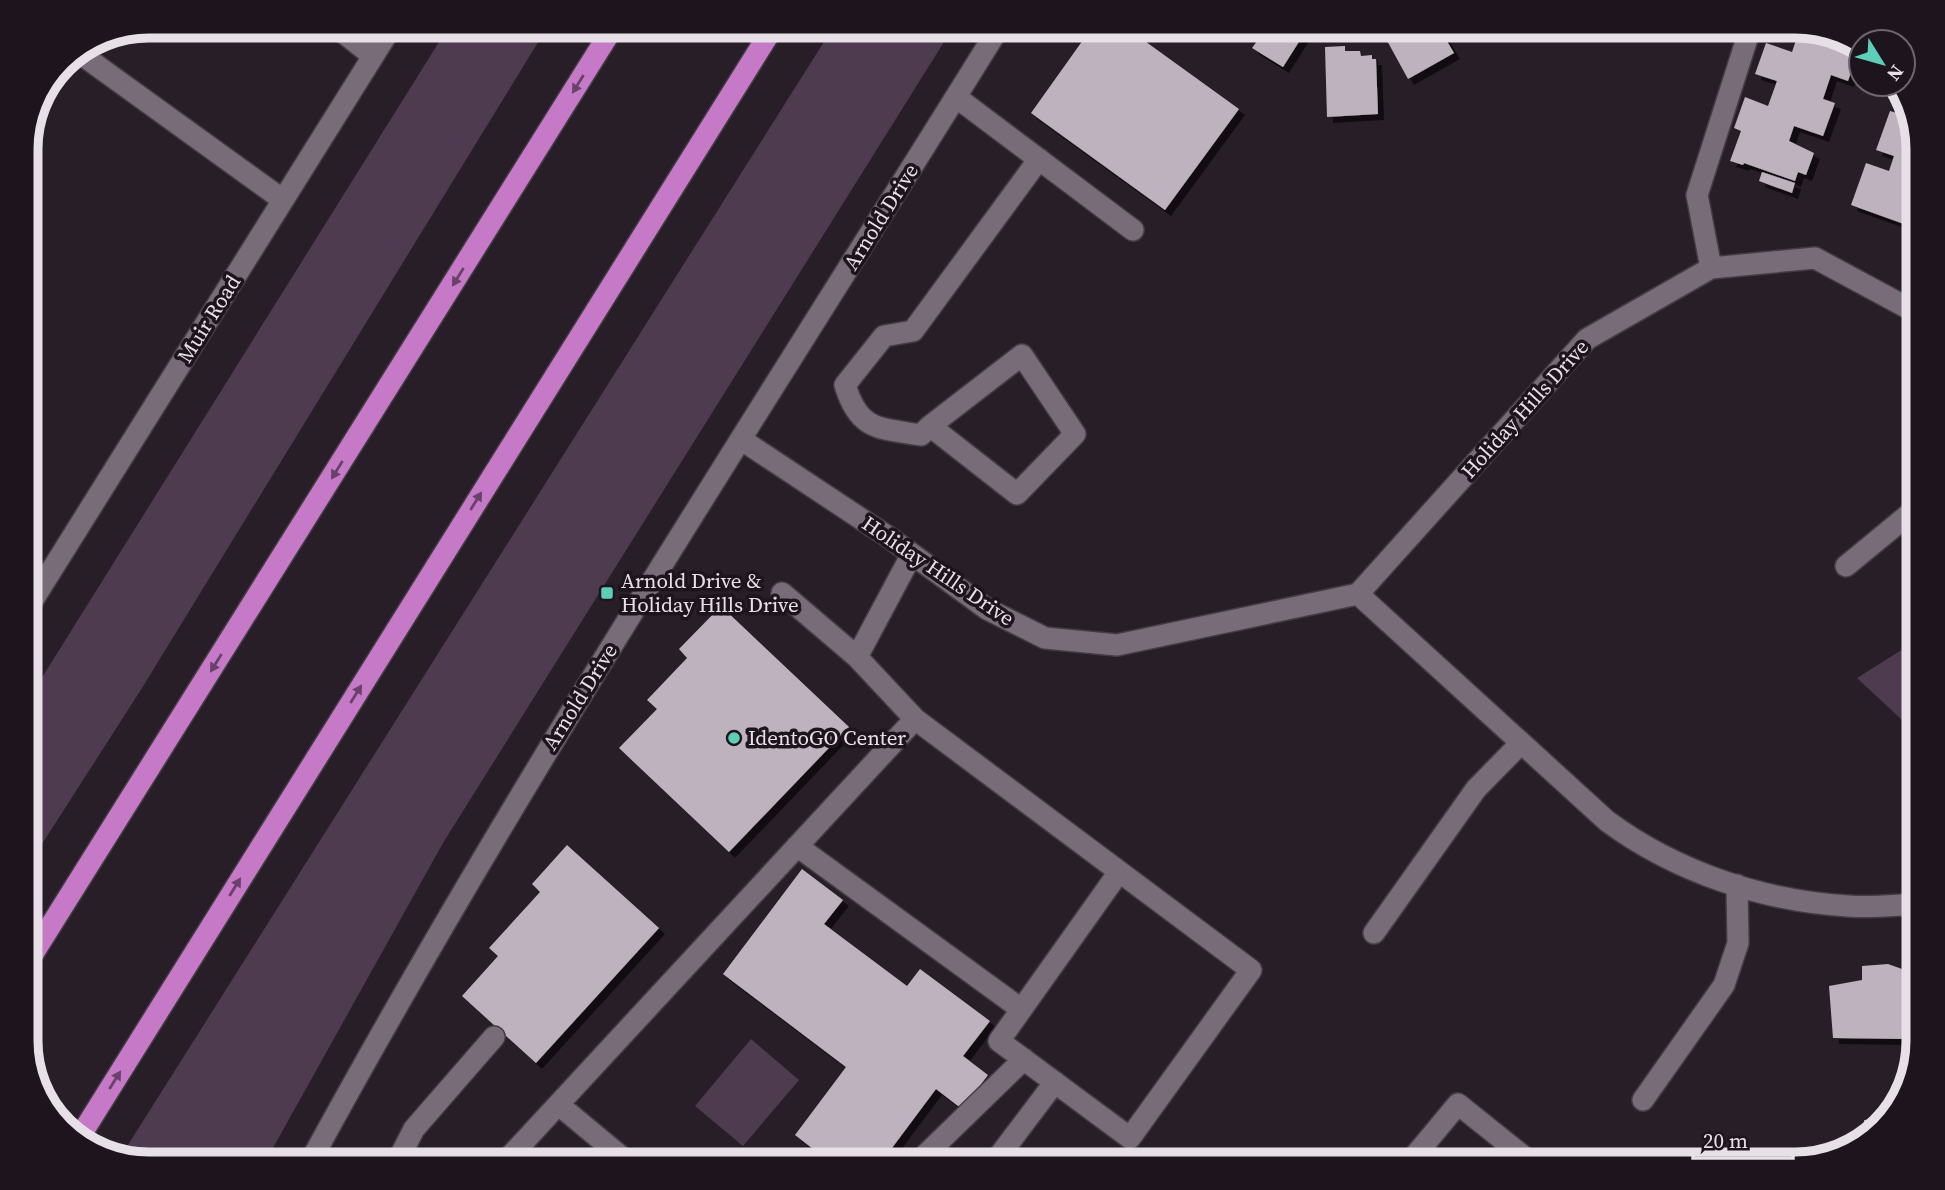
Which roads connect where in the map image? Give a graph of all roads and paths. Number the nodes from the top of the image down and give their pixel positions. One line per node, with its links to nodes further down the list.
1 (350, 38): 7 (street)
2 (384, 38): 7 (street, Muir Road)
3 (606, 38): 31 (highway, one-way to 31)
4 (766, 38): 38 (highway, one-way to 4)
5 (993, 38): 9 (street, Arnold Drive)
6 (1747, 38): 13 (street)
7 (373, 56): 11 (street, Muir Road)
8 (87, 58): 11 (street)
9 (956, 97): 10 (street); 16 (street, Arnold Drive)
10 (1039, 159): 12 (street); 15 (street)
11 (283, 200): 20 (street, Muir Road)
12 (1133, 230)
13 (1711, 268): 14 (street, Holiday Hills Drive); 22 (street, Holiday Hills Drive)
14 (1906, 307)
15 (930, 426): 15 (street)
16 (742, 440): 18 (street, Holiday Hills Drive); 39 (street, Arnold Drive)
17 (1906, 517): 19 (street)
18 (912, 554): 22 (street, Holiday Hills Drive); 23 (street)
19 (1846, 566)
20 (39, 590)
21 (782, 593): 23 (street)
22 (1358, 594): 25 (street)
23 (857, 657): 24 (street)
24 (915, 719): 26 (street); 27 (street)
25 (1521, 743): 28 (street); 30 (street)
26 (797, 846): 32 (street); 37 (street)
27 (1119, 872): 32 (street); 35 (street)
28 (1737, 885): 29 (street); 36 (street)
29 (1906, 904)
30 (1374, 933)
31 (39, 944)
32 (1021, 1009): 34 (street)
33 (494, 1037): 40 (street)
34 (1024, 1059): 35 (street); 43 (street)
35 (1055, 1082): 44 (street)
36 (1643, 1100)
37 (559, 1105): 41 (street); 42 (street)
38 (84, 1130)
39 (316, 1152)
40 (402, 1152)
41 (514, 1152)
42 (616, 1152)
43 (928, 1152)
44 (1002, 1152)
45 (1418, 1152): 46 (street)
46 (1518, 1152)

